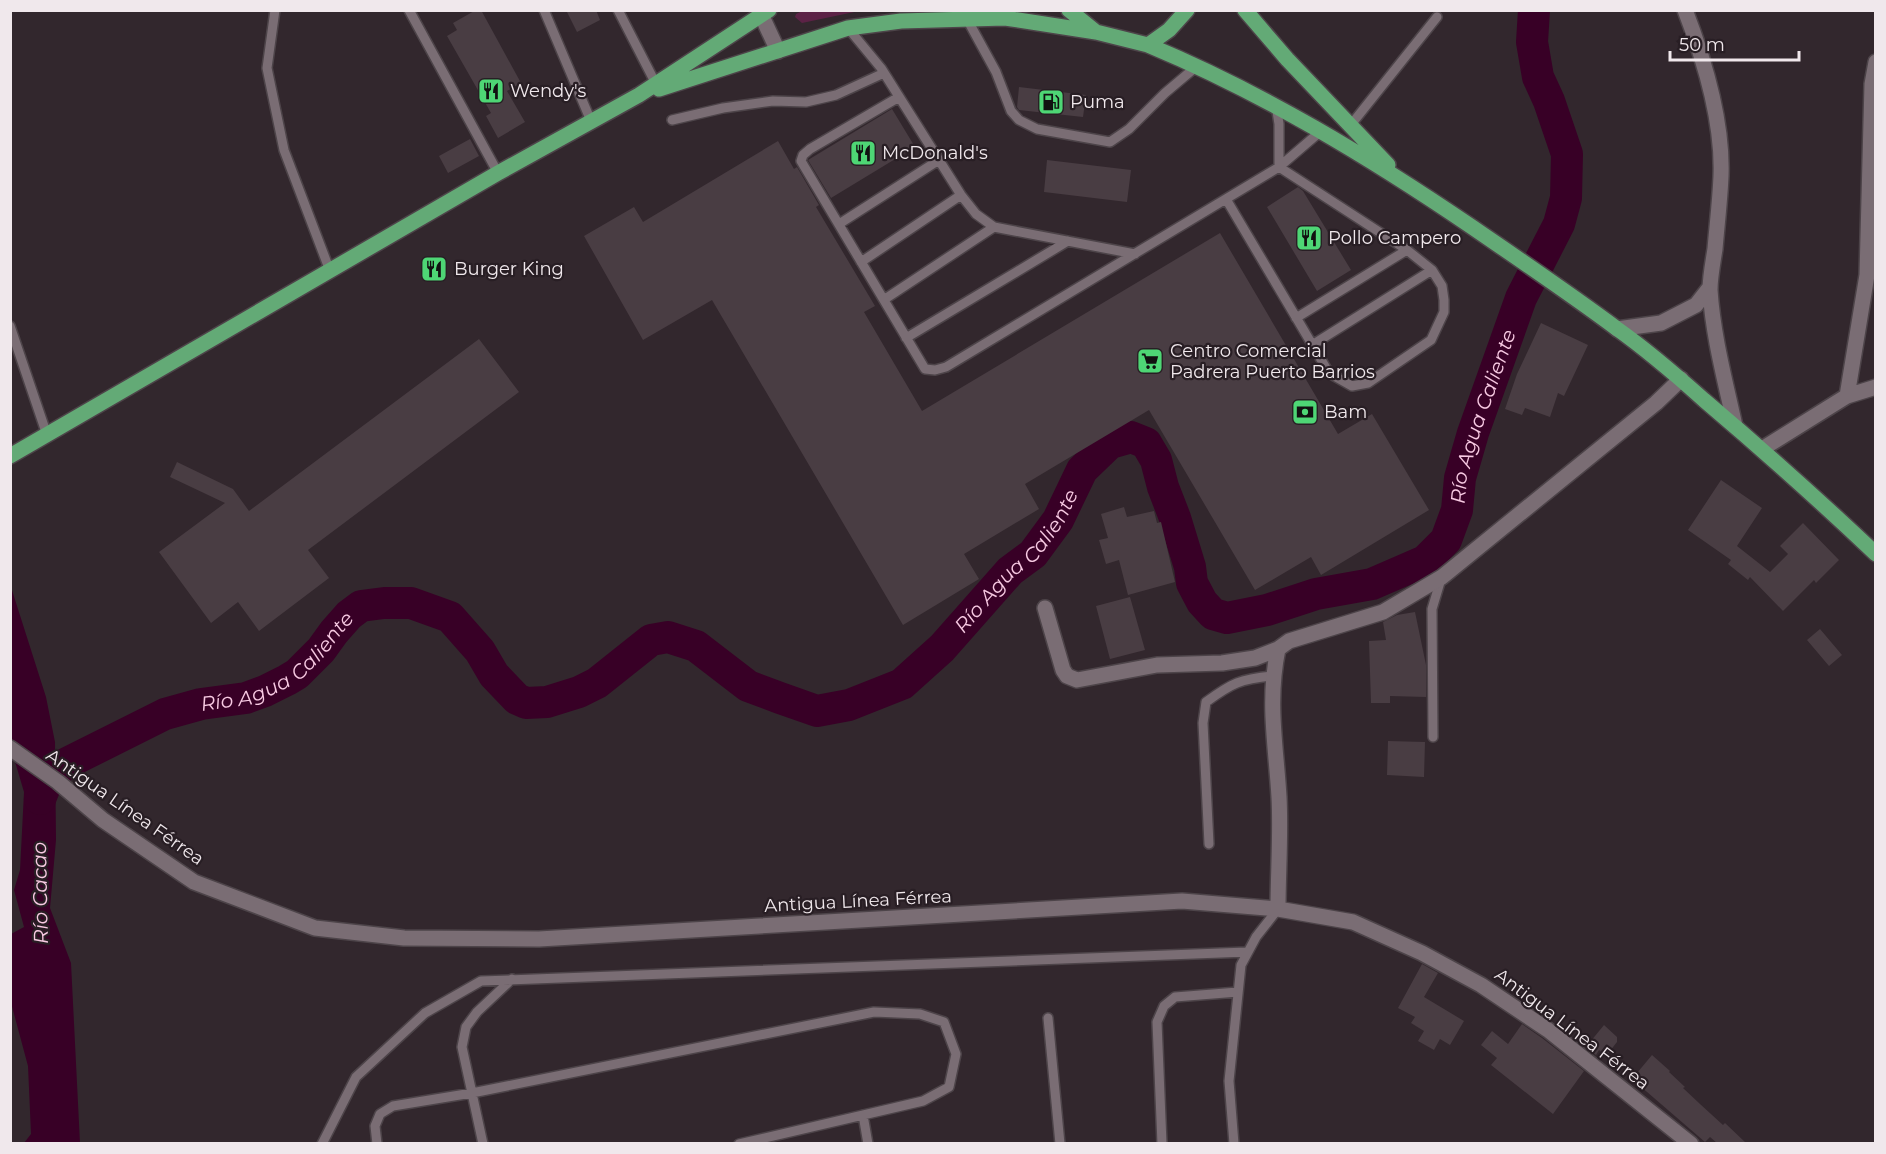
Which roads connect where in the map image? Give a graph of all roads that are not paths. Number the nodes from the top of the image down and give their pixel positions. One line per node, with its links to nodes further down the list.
1 (275, 10): 40 (lane)
2 (409, 10): 29 (lane)
3 (544, 10): 24 (lane)
4 (618, 10): 19 (lane)
5 (1069, 10): 13 (main road)
6 (1187, 10): 14 (main road)
7 (1245, 10): 25 (main road)
8 (1685, 10): 41 (street)
9 (763, 12): 15 (street); 19 (main road)
10 (1437, 17): 25 (lane)
11 (967, 19): 12 (main road); 13 (main road); 17 (lane)
12 (848, 28): 15 (main road); 18 (lane)
13 (1096, 32): 14 (main road)
14 (1148, 45): 17 (main road)
15 (778, 51): 20 (main road)
16 (1875, 62): 50 (street)
17 (1197, 66): 22 (main road)
18 (884, 73): 21 (lane); 23 (lane)
19 (656, 84): 20 (main road)
20 (639, 95): 24 (main road)
21 (899, 98): 27 (lane); 33 (lane)
22 (1276, 105): 26 (main road); 28 (lane)
23 (672, 120)
24 (591, 121): 29 (main road)
25 (1350, 126): 30 (main road)
26 (1321, 130): 28 (lane); 30 (main road)
27 (939, 160): 31 (lane); 33 (lane)
28 (1279, 167): 32 (lane); 36 (lane)
29 (498, 173): 40 (main road)
30 (1400, 178): 45 (main road)
31 (961, 195): 34 (lane); 38 (lane)
32 (1226, 199): 37 (lane); 43 (lane)
33 (839, 224): 38 (lane)
34 (994, 227): 35 (lane); 42 (lane)
35 (1068, 241): 37 (lane); 46 (lane)
36 (1407, 250): 39 (lane); 43 (lane)
37 (1135, 254): 46 (lane)
38 (861, 262): 42 (lane)
39 (1432, 270): 47 (lane); 47 (lane)
40 (330, 271): 52 (main road)
41 (1710, 287): 45 (street); 51 (street)
42 (885, 299): 46 (lane)
43 (1296, 318): 47 (lane)
44 (10, 326): 52 (lane)
45 (1617, 328): 48 (main road)
46 (906, 338)
47 (1312, 345)
48 (1681, 379): 51 (main road); 56 (street)
49 (1875, 387): 50 (street)
50 (1847, 396): 53 (street)
51 (1735, 426): 53 (main road)
52 (47, 435): 54 (main road)
53 (1762, 449): 55 (main road)
54 (10, 456)
55 (1875, 554)
56 (1442, 577): 58 (street); 60 (lane)
57 (1045, 608): 58 (street)
58 (1278, 649): 59 (street)
59 (1273, 676): 62 (lane); 63 (street)
60 (1433, 737)
61 (10, 748): 63 (street, Antigua Línea Férrea)
62 (1209, 844)
63 (1278, 909): 64 (lane); 78 (street, Antigua Línea Férrea)
64 (1248, 952): 65 (lane); 66 (lane)
65 (512, 979): 68 (lane); 70 (lane)
66 (1238, 992): 76 (lane); 77 (lane)
67 (1048, 1018): 75 (lane)
68 (472, 1093): 69 (lane); 71 (lane); 72 (lane)
69 (863, 1115): 73 (lane); 74 (lane)
70 (322, 1143)
71 (377, 1143)
72 (483, 1143)
73 (739, 1143)
74 (868, 1143)
75 (1060, 1143)
76 (1162, 1143)
77 (1234, 1143)
78 (1690, 1143)

